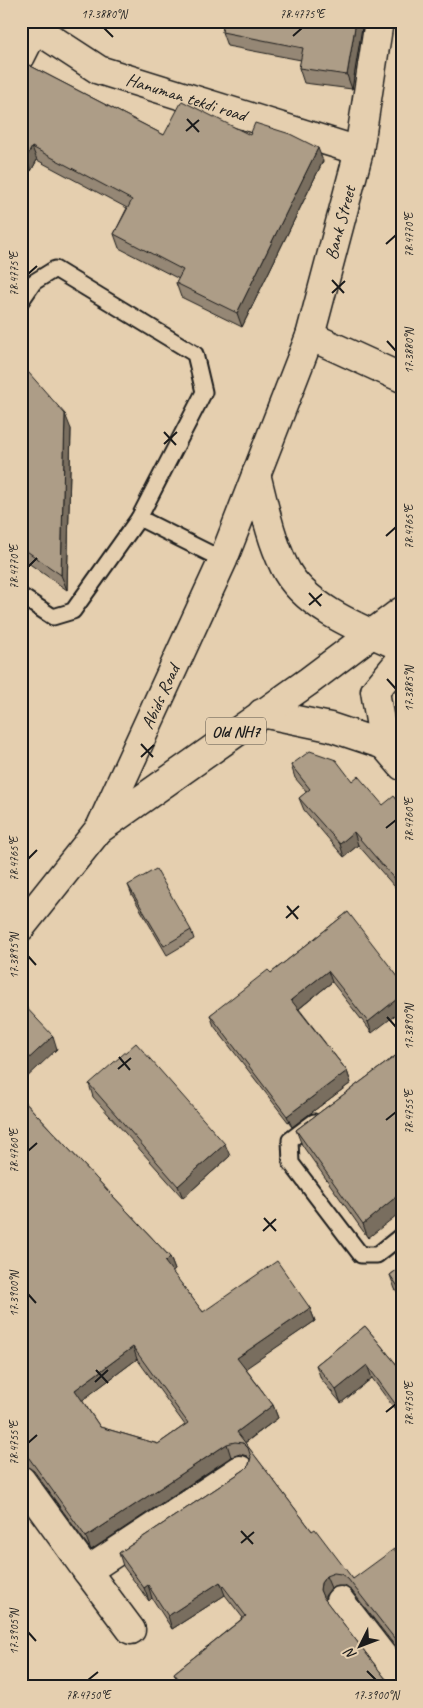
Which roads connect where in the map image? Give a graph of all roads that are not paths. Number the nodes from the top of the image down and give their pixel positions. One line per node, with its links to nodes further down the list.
1 (379, 21): 4 (main road, Bank Street)
2 (30, 25): 3 (main road); 4 (main road, Hanuman tekdi road)
3 (21, 56)
4 (359, 151): 6 (main road, Bank Street)
5 (21, 300): 9 (lane)
6 (310, 336): 7 (main road); 8 (main road, Bank Street)
7 (402, 378)
8 (256, 474): 10 (main road, Abids Road); 13 (main road)
9 (139, 518): 10 (lane); 11 (lane)
10 (223, 560): 19 (main road, Abids Road)
11 (21, 596)
12 (402, 611): 13 (main road, Old NH7)
13 (373, 634): 14 (main road); 16 (main road, Old NH7)
14 (402, 647)
15 (402, 658): 17 (main road)
16 (262, 713): 17 (main road); 19 (main road, Old NH7)
17 (384, 745): 18 (main road)
18 (402, 766)
19 (100, 828): 20 (main road, Abids Road / Old NH7)
20 (21, 927)
21 (330, 1110): 22 (lane)
22 (402, 1235)
23 (240, 1470): 25 (main road)
24 (21, 1480): 25 (main road)
25 (87, 1571): 27 (main road)
26 (340, 1601): 28 (main road)
27 (131, 1630)
28 (402, 1682)

